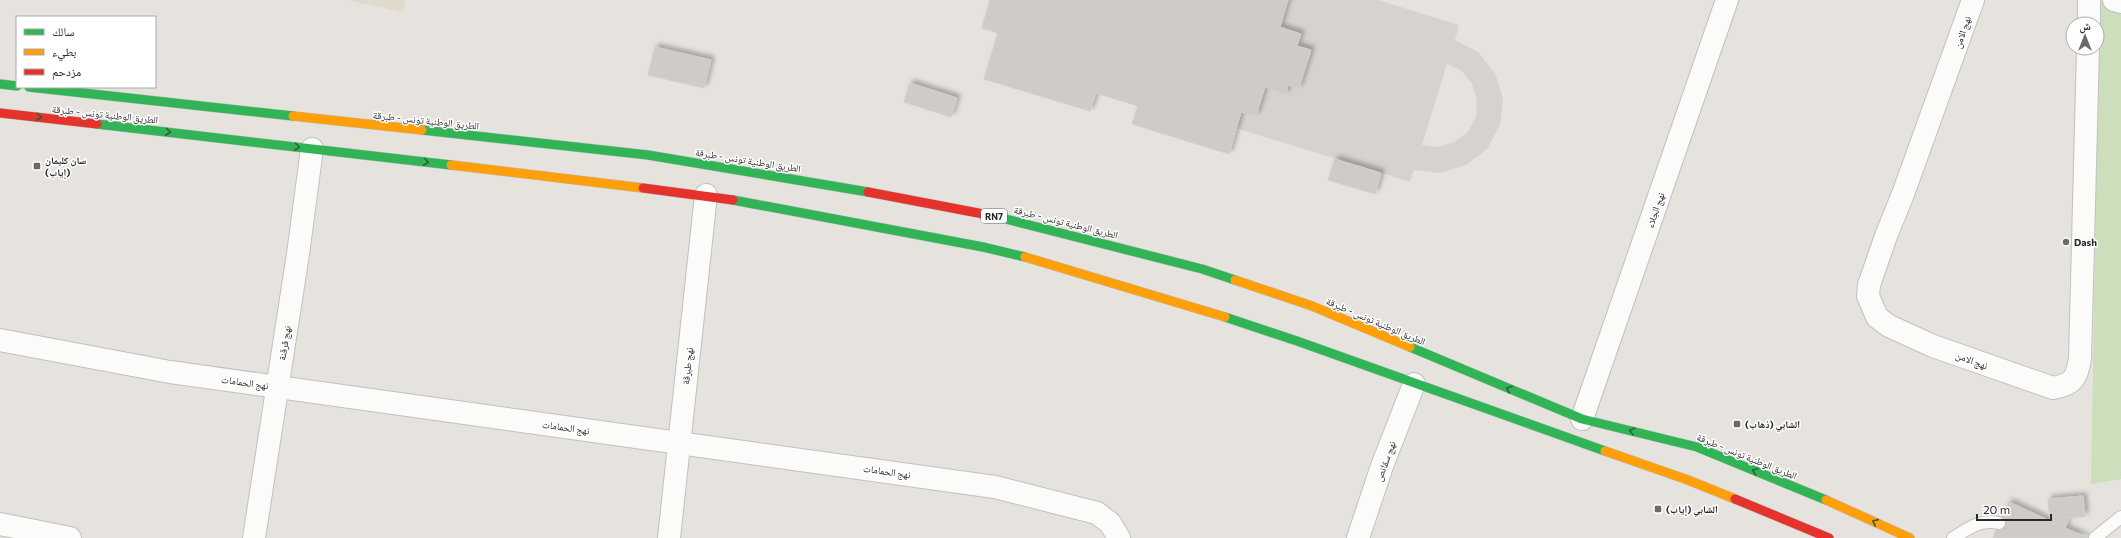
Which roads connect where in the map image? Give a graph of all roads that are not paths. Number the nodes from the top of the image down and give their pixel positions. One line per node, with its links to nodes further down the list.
1 (1728, 0): 17 (street, نهج الجلاء)
2 (1973, 0): 7 (street, نهج الامن)
3 (2089, 0): 6 (street)
4 (2114, 0): 5 (street)
5 (2121, 2)
6 (2088, 16)
7 (2088, 56)
8 (0, 84): 9 (main road)
9 (16, 86)
10 (38, 88): 17 (main road, الطريق الوطنية تونس - طبرقة / RN7, one-way to 10)
11 (0, 113): 12 (main road, الطريق الوطنية تونس - طبرقة, one-way to 12)
12 (312, 149): 13 (main road, الطريق الوطنية تونس - طبرقة, one-way to 13); 16 (street, نهج قرقنة)
13 (706, 195): 15 (main road, الطريق الوطنية تونس - طبرقة); 18 (street, نهج طبرقة)
14 (0, 340): 16 (street, نهج الحمامات)
15 (1414, 384): 26 (street, نهج سقانص); 27 (main road, الطريق الوطنية تونس - طبرقة)
16 (278, 386): 18 (street, نهج الحمامات); 23 (street, نهج قرقنة)
17 (1582, 419): 28 (main road, الطريق الوطنية تونس - طبرقة / RN7, one-way to 17)
18 (679, 442): 24 (street, نهج طبرقة); 25 (street, نهج الحمامات)
19 (2121, 517): 30 (lane)
20 (1999, 523): 29 (lane)
21 (0, 524): 22 (street)
22 (70, 538)
23 (254, 538)
24 (669, 538)
25 (1119, 538)
26 (1358, 538)
27 (1829, 538)
28 (1910, 538)
29 (1953, 538)
30 (2095, 538)

